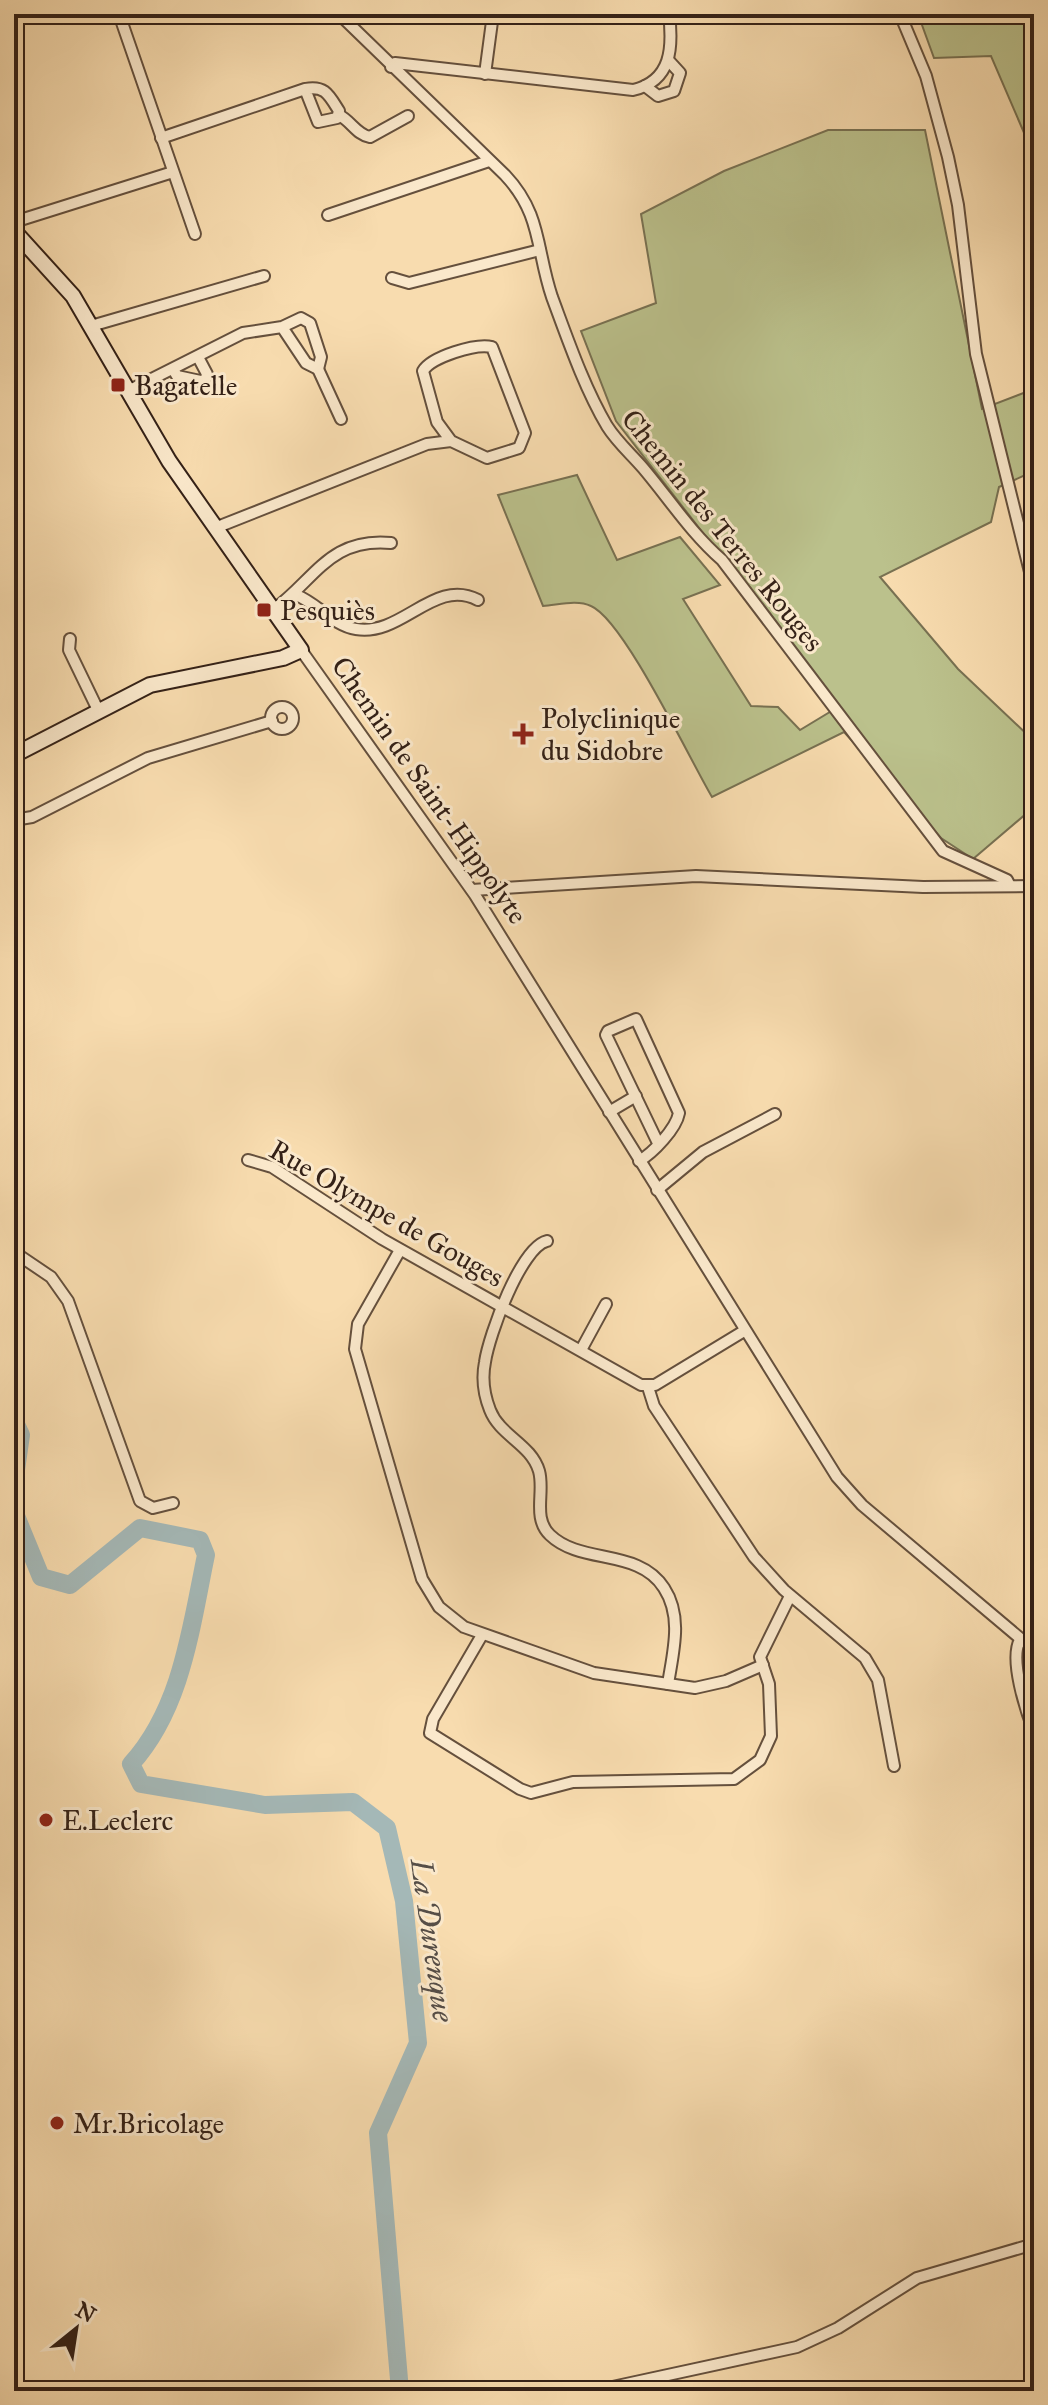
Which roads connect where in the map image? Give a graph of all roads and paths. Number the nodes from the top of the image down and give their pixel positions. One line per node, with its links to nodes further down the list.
1 (119, 14): 13 (street)
2 (339, 14): 7 (street, Chemin des Terres Rouges)
3 (493, 14): 8 (street)
4 (669, 14): 6 (street)
5 (900, 14): 35 (street)
6 (669, 61): 9 (street); 9 (street)
7 (391, 67): 8 (street); 14 (street, Chemin des Terres Rouges)
8 (485, 74): 9 (street)
9 (645, 86)
10 (305, 89): 11 (street); 11 (street); 13 (street)
11 (339, 115): 12 (street)
12 (408, 116)
13 (161, 138): 15 (street)
14 (489, 161): 16 (street); 20 (street, Chemin des Terres Rouges)
15 (173, 172): 17 (street); 19 (street)
16 (328, 215)
17 (14, 222)
18 (14, 231): 23 (street, Chemin de Saint-Hippolyte)
19 (195, 234)
20 (540, 250): 22 (street); 45 (street, Chemin des Terres Rouges)
21 (264, 276): 23 (street)
22 (392, 278)
23 (91, 326): 28 (street, Chemin de Saint-Hippolyte)
24 (282, 327): 25 (street); 26 (street); 26 (street)
25 (198, 357): 27 (street); 27 (street)
26 (318, 369): 29 (street)
27 (174, 371): 28 (street)
28 (128, 391): 33 (street, Chemin de Saint-Hippolyte)
29 (341, 419)
30 (437, 422): 31 (street); 31 (street); 32 (street)
31 (451, 441): 32 (street)
32 (427, 444): 33 (street)
33 (215, 528): 38 (street, Chemin de Saint-Hippolyte)
34 (391, 543): 36 (street)
35 (1034, 588)
36 (296, 595): 37 (street); 38 (street)
37 (478, 600)
38 (273, 610): 40 (street, Chemin de Saint-Hippolyte)
39 (70, 639): 41 (street)
40 (301, 650): 41 (street); 47 (street, Chemin de Saint-Hippolyte)
41 (98, 710): 43 (street)
42 (272, 721): 44 (street)
43 (14, 755)
44 (14, 820)
45 (1010, 886): 46 (street); 47 (street)
46 (1034, 886)
47 (472, 890): 49 (street, Chemin de Saint-Hippolyte)
48 (637, 1099): 49 (street); 51 (street); 51 (street)
49 (609, 1112): 53 (street, Chemin de Saint-Hippolyte)
50 (775, 1114): 54 (street)
51 (658, 1143): 53 (street)
52 (248, 1160): 56 (street, Rue Olympe de Gouges)
53 (639, 1161): 54 (street, Chemin de Saint-Hippolyte)
54 (657, 1190): 60 (street, Chemin de Saint-Hippolyte)
55 (547, 1241): 59 (street, Rue Olympe de Gouges)
56 (400, 1250): 59 (street, Rue Olympe de Gouges); 65 (street)
57 (14, 1252): 63 (street)
58 (606, 1304): 61 (street)
59 (503, 1308): 61 (street, Rue Olympe de Gouges); 69 (street)
60 (744, 1331): 62 (street); 66 (street, Chemin de Saint-Hippolyte)
61 (581, 1350): 62 (street, Rue Olympe de Gouges)
62 (648, 1387): 64 (street)
63 (173, 1503)
64 (790, 1596): 68 (street); 71 (street)
65 (482, 1635): 68 (street); 69 (street)
66 (1020, 1640): 67 (street, Chemin de Saint-Hippolyte); 70 (street)
67 (1034, 1650)
68 (763, 1665): 69 (street)
69 (668, 1684)
70 (1034, 1731)
71 (894, 1766)
72 (1034, 2244): 73 (street)
73 (594, 2391)

